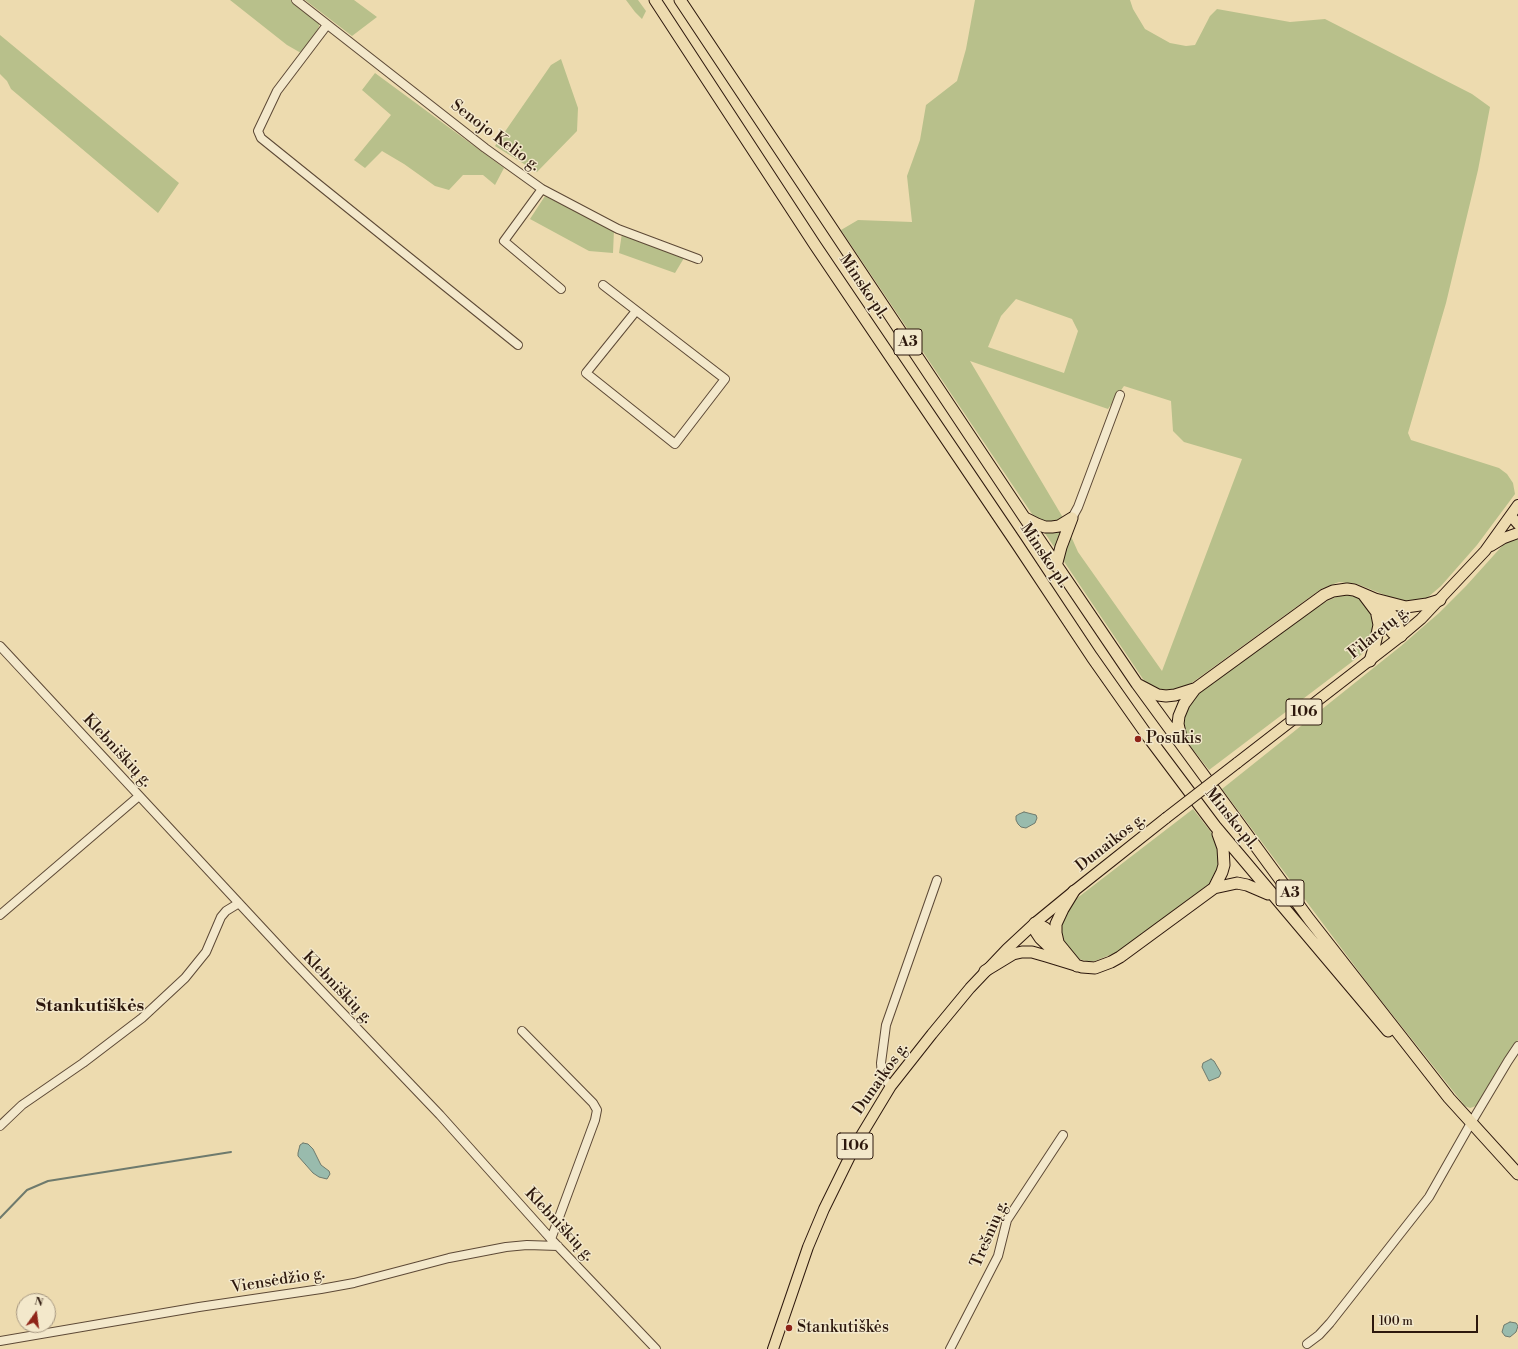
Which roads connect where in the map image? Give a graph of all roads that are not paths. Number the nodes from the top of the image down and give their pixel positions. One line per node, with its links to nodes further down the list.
1 (296, 0): 4 (street, Senojo Kelio g.)
2 (655, 0): 31 (highway, Minsko pl. / A3)
3 (680, 0): 13 (highway, Minsko pl. / A3)
4 (327, 25): 5 (street, Senojo Kelio g.); 10 (street)
5 (542, 189): 6 (street, Senojo Kelio g.); 8 (street)
6 (698, 259)
7 (603, 285): 9 (street)
8 (561, 289)
9 (636, 311): 9 (street)
10 (518, 345)
11 (1120, 395): 14 (street)
12 (1518, 505): 15 (main road, Filaretų g. / 106)
13 (1024, 517): 14 (highway); 18 (highway, Minsko pl. / A3)
14 (1072, 518): 18 (highway)
15 (1516, 519): 17 (main road, Filaretų g. / 106)
16 (1518, 533): 17 (main road)
17 (1484, 551): 21 (main road, Filaretų g. / 106)
18 (1056, 566): 26 (highway, Minsko pl. / A3)
19 (1361, 592): 20 (highway); 22 (highway); 27 (highway)
20 (1375, 599): 21 (highway); 23 (highway)
21 (1440, 600): 23 (main road, Filaretų g. / 106)
22 (1376, 612): 23 (highway); 25 (highway)
23 (1401, 636): 25 (main road, Filaretų g. / 106)
24 (0, 646): 29 (street, Klebniškių g.)
25 (1370, 661): 30 (main road, Filaretų g. / 106, bridge)
26 (1137, 684): 27 (highway); 28 (highway, Minsko pl. / A3)
27 (1195, 689): 28 (highway)
28 (1184, 748): 46 (highway, Minsko pl. / A3)
29 (139, 796): 36 (street, Klebniškių g.); 37 (street)
30 (1166, 818): 34 (main road, Dunaikos g. / 106)
31 (1215, 826): 33 (highway); 35 (highway, Minsko pl. / A3)
32 (937, 880): 45 (street)
33 (1214, 888): 35 (highway); 41 (highway)
34 (1074, 891): 38 (main road, 106); 39 (highway)
35 (1274, 897): 46 (highway, Minsko pl. / A3)
36 (239, 903): 48 (street); 51 (street, Klebniškių g.)
37 (0, 915)
38 (1035, 923): 39 (highway); 40 (highway); 42 (main road, Dunaikos g. / 106)
39 (1058, 943): 41 (highway)
40 (1066, 963): 41 (highway); 42 (highway)
41 (1077, 966)
42 (986, 971): 45 (main road, Dunaikos g. / 106)
43 (522, 1031): 51 (street)
44 (1518, 1046): 47 (street)
45 (891, 1086): 56 (main road, Dunaikos g. / 106)
46 (1449, 1098): 47 (highway, Minsko pl. / A3)
47 (1471, 1122): 50 (highway, Minsko pl. / A3); 54 (street)
48 (0, 1126)
49 (1063, 1134): 57 (street, Trešnių g.)
50 (1518, 1174)
51 (551, 1239): 52 (street, Klebniškių g.)
52 (558, 1246): 53 (street, Viensėdžio g.); 55 (street, Klebniškių g.)
53 (0, 1341)
54 (1307, 1344)
55 (656, 1349)
56 (772, 1349)
57 (950, 1349)

